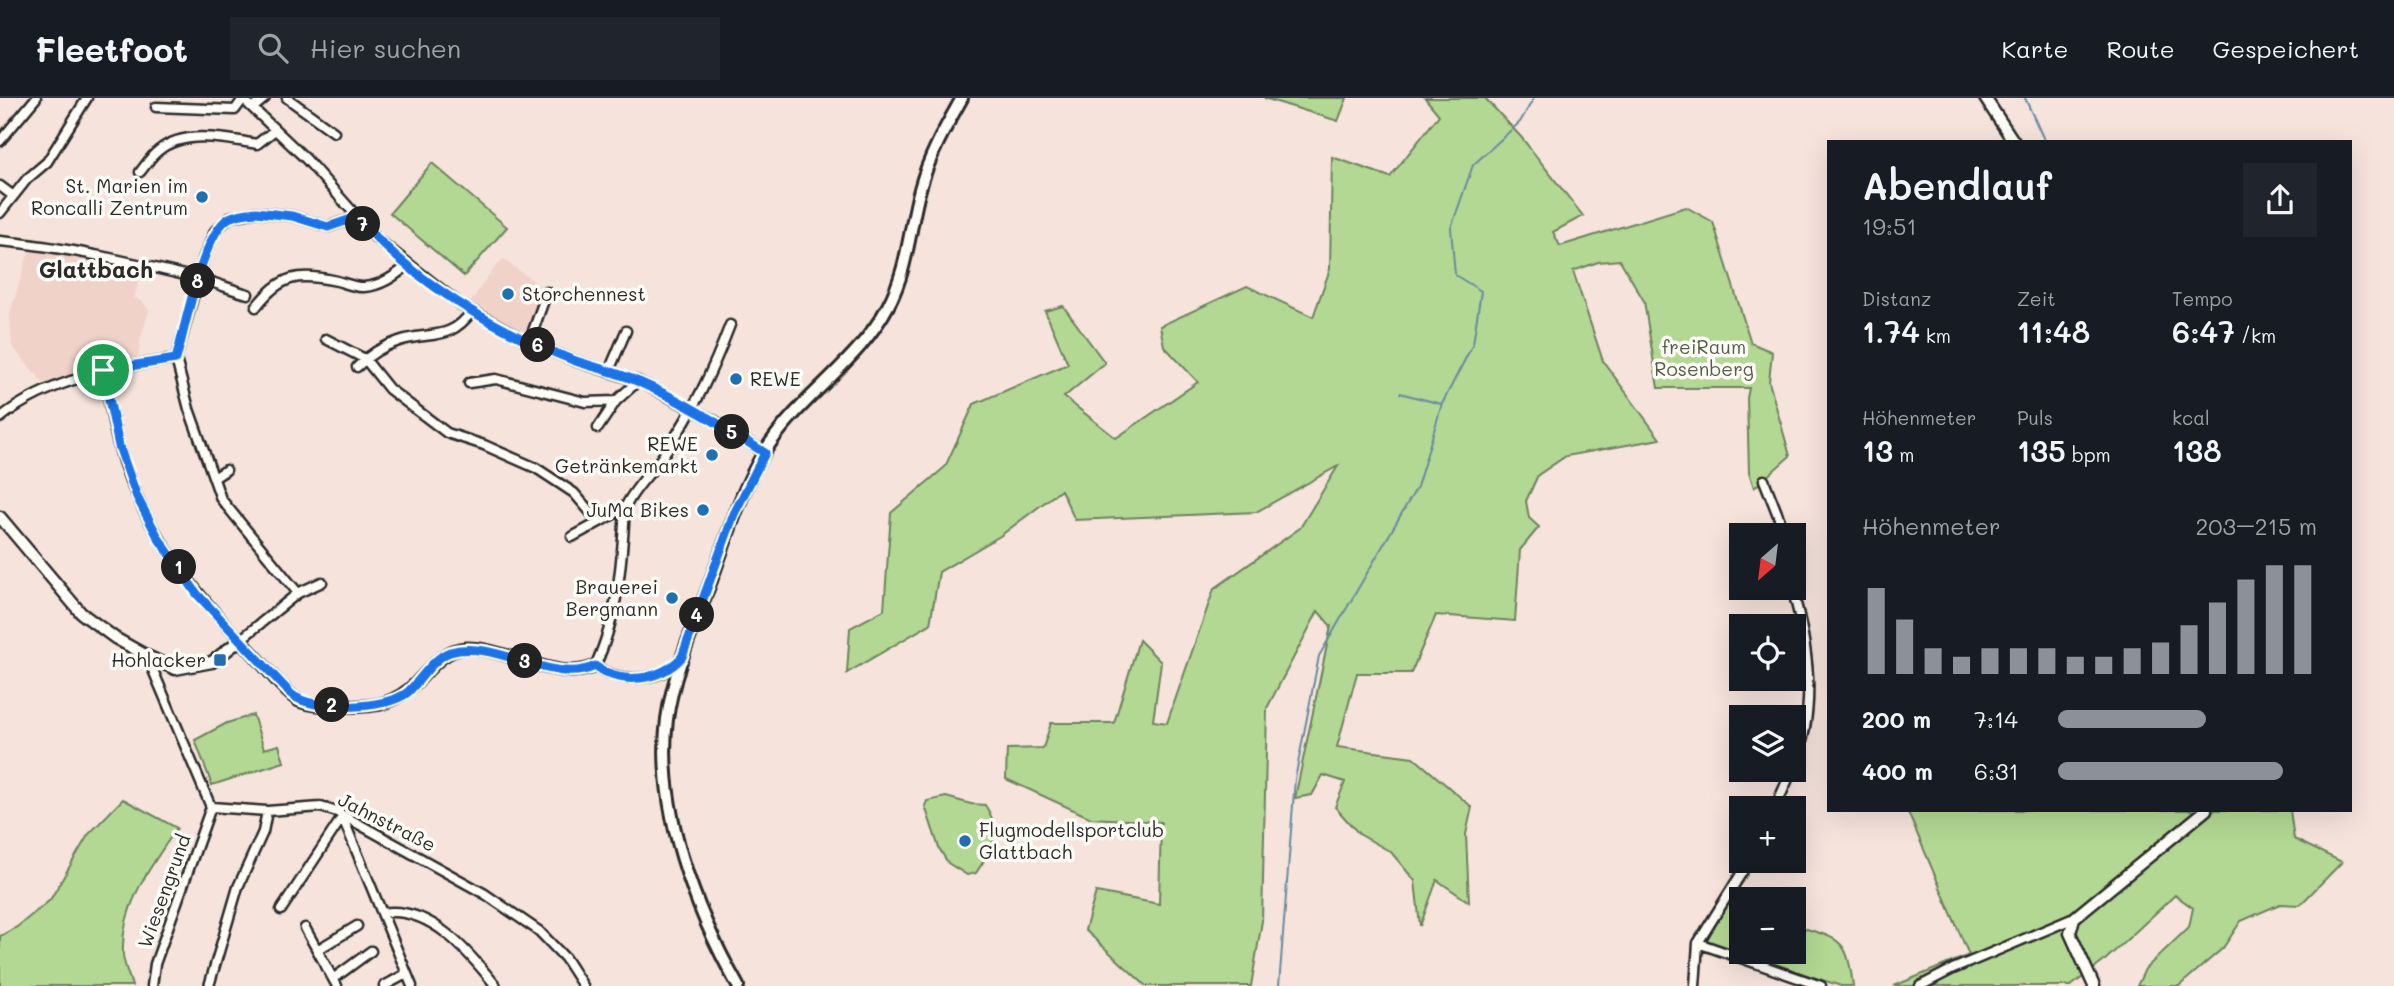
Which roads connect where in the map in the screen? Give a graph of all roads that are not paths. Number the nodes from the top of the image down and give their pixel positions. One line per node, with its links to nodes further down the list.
1 (36, 98): 13 (street)
2 (87, 98): 16 (street)
3 (242, 98): 8 (street); 9 (street)
4 (265, 98): 9 (street)
5 (287, 98): 11 (street)
6 (962, 98): 41 (main road)
7 (1985, 98): 12 (street)
8 (156, 107)
9 (253, 108): 10 (street)
10 (275, 130): 14 (street); 18 (street)
11 (334, 132)
12 (2013, 140)
13 (0, 141)
14 (140, 172)
15 (0, 186): 16 (street)
16 (12, 195): 17 (street)
17 (0, 213)
18 (357, 217): 20 (street); 21 (street)
19 (0, 241): 21 (street)
20 (408, 265): 24 (street); 25 (street)
21 (199, 278): 23 (street); 30 (street)
22 (547, 292): 29 (street)
23 (248, 294)
24 (256, 307)
25 (472, 312): 29 (street); 31 (street)
26 (730, 326): 38 (street)
27 (626, 331): 34 (street)
28 (326, 339): 31 (street)
29 (529, 342): 34 (street)
30 (176, 359): 33 (street); 43 (street)
31 (365, 359): 32 (street); 47 (street)
32 (357, 367)
33 (103, 370): 39 (street); 53 (street)
34 (609, 371): 35 (street)
35 (638, 381): 37 (street); 38 (street)
36 (468, 383): 37 (street)
37 (616, 401): 40 (street)
38 (694, 410): 41 (street); 45 (street)
39 (0, 418)
40 (598, 428)
41 (765, 453): 55 (main road)
42 (226, 470): 43 (street)
43 (214, 478): 51 (street)
44 (1764, 480): 48 (street)
45 (625, 508): 47 (street); 56 (street)
46 (0, 517): 54 (street)
47 (598, 521): 49 (street)
48 (1780, 523)
49 (572, 537)
50 (322, 582): 51 (street)
51 (298, 593): 53 (street)
52 (1795, 600): 57 (street)
53 (240, 640): 54 (street); 56 (street)
54 (147, 656): 58 (street)
55 (682, 657): 56 (street); 79 (main road)
56 (595, 666)
57 (1806, 709)
58 (211, 807): 59 (street, Jahnstraße); 73 (street, Wiesengrund)
59 (267, 811): 61 (street, Jahnstraße); 74 (street)
60 (2204, 812): 65 (street)
61 (340, 814): 63 (street); 64 (street); 78 (street, Jahnstraße)
62 (1741, 873): 68 (street)
63 (282, 910)
64 (382, 914): 71 (street); 77 (street)
65 (2074, 918): 82 (street); 83 (street)
66 (357, 926): 69 (street)
67 (304, 928): 69 (street)
68 (1698, 943): 80 (street); 81 (street)
69 (317, 950): 72 (street)
70 (371, 951): 72 (street)
71 (406, 974): 75 (street); 76 (street)
72 (335, 982)
73 (152, 986)
74 (209, 986)
75 (384, 986)
76 (412, 986)
77 (496, 986)
78 (583, 986)
79 (738, 986)
80 (1695, 986)
81 (1821, 986)
82 (1920, 986)
83 (2094, 986)

